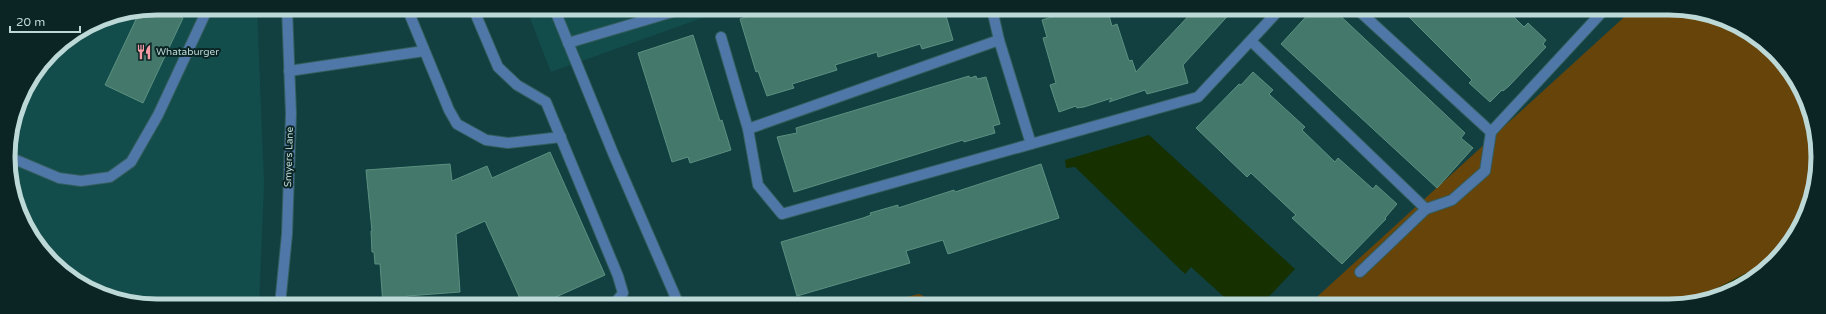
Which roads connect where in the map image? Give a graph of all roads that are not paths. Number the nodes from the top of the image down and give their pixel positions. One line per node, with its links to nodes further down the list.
1 (205, 15): 21 (street)
2 (287, 15): 16 (street, Smyers Lane)
3 (410, 15): 15 (street)
4 (476, 15): 19 (street)
5 (557, 15): 14 (street)
6 (662, 15): 14 (street)
7 (993, 15): 12 (street)
8 (1274, 15): 13 (street)
9 (1364, 15): 18 (street)
10 (1599, 15): 18 (street)
11 (721, 37): 17 (street)
12 (999, 40): 17 (street); 20 (street)
13 (1251, 40): 20 (street); 22 (street)
14 (568, 43): 26 (street)
15 (424, 51): 16 (street); 19 (street)
16 (289, 71): 24 (street, Smyers Lane)
17 (748, 129): 20 (street)
18 (1491, 132): 22 (street)
19 (561, 137): 25 (street)
20 (1030, 144)
21 (15, 159)
22 (1426, 209): 23 (street)
23 (1360, 272)
24 (281, 299)
25 (618, 299)
26 (676, 299)

